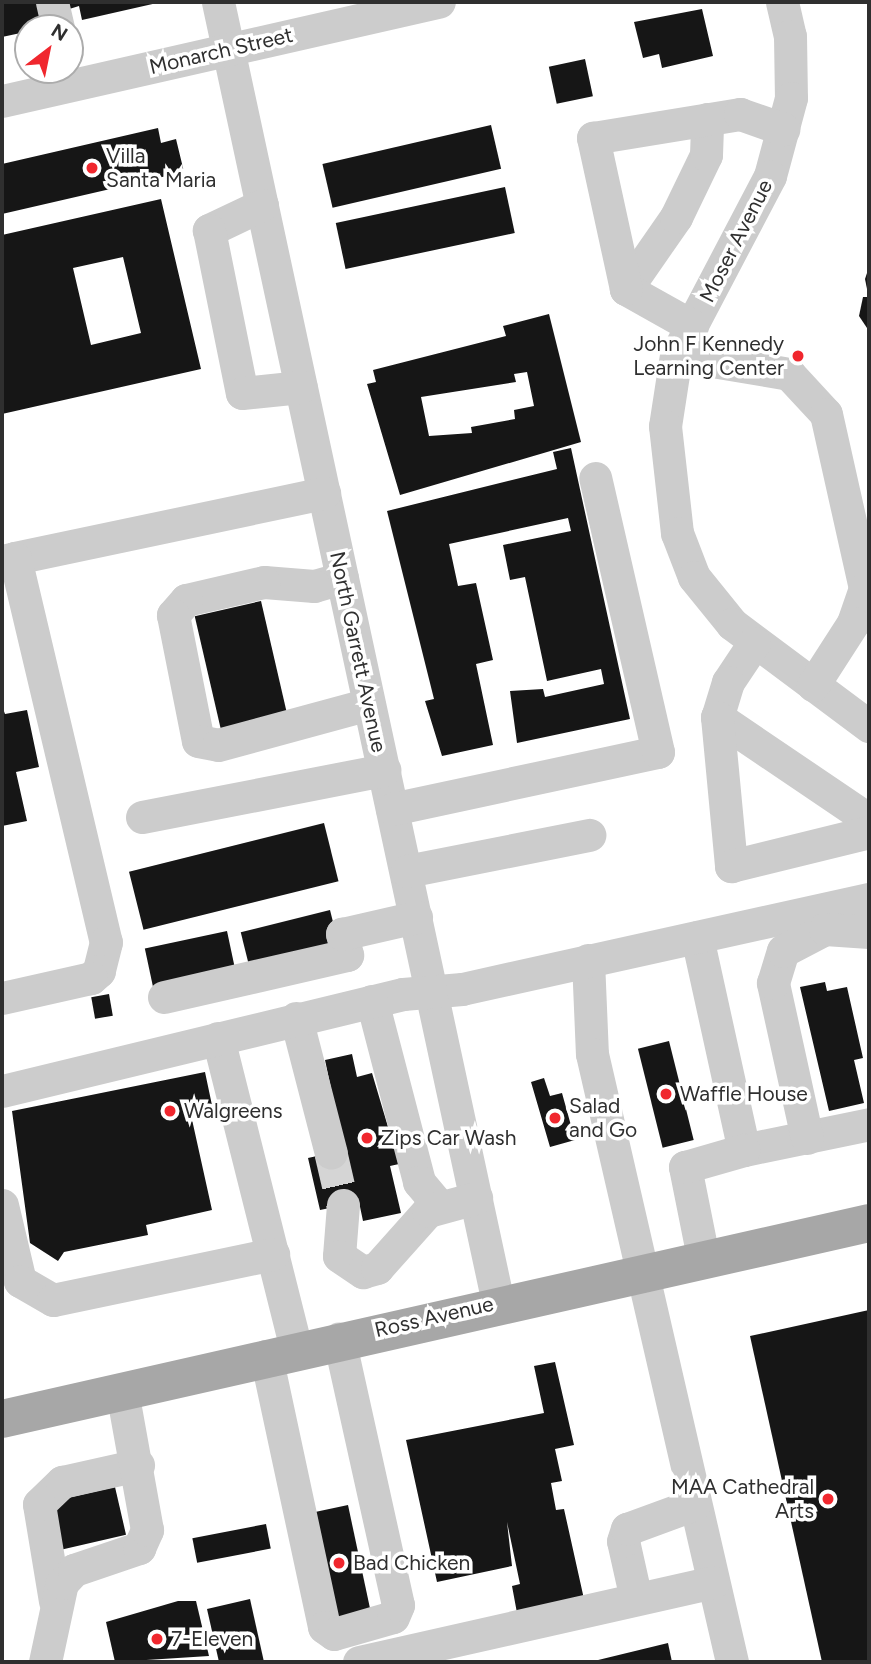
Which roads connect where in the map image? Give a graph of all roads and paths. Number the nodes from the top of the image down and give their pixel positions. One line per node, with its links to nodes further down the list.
1 (218, 2): 4 (street, North Garrett Avenue)
2 (439, 2): 4 (street, Monarch Street)
3 (782, 2): 9 (street, Moser Avenue)
4 (229, 50): 5 (street, Monarch Street); 10 (street, North Garrett Avenue)
5 (84, 76)
6 (52, 84): 7 (street, Monarch Street)
7 (2, 101)
8 (707, 119): 9 (street); 11 (street); 11 (street)
9 (783, 129): 12 (street, Moser Avenue)
10 (262, 205): 14 (street, North Garrett Avenue); 14 (street)
11 (626, 289): 12 (street)
12 (692, 326): 13 (street, Moser Avenue)
13 (676, 355): 19 (street, Moser Avenue); 20 (street)
14 (301, 387): 16 (street, North Garrett Avenue)
15 (595, 478): 25 (street)
16 (324, 493): 17 (street); 18 (street, North Garrett Avenue)
17 (9, 559): 40 (street)
18 (342, 578): 21 (street, North Garrett Avenue); 21 (street)
19 (754, 643): 20 (street, Moser Avenue); 22 (street)
20 (813, 685): 23 (street, Moser Avenue)
21 (369, 704): 24 (street, North Garrett Avenue)
22 (717, 717): 27 (street); 28 (street)
23 (869, 726)
24 (384, 770): 25 (street, North Garrett Avenue); 26 (street)
25 (392, 809): 30 (street, North Garrett Avenue)
26 (142, 817)
27 (869, 820)
28 (869, 832)
29 (589, 835): 30 (street)
30 (407, 871): 32 (street, North Garrett Avenue)
31 (869, 899): 33 (street)
32 (416, 917): 38 (street, North Garrett Avenue); 39 (street)
33 (758, 923): 35 (street); 37 (street)
34 (869, 932): 37 (street)
35 (697, 937): 36 (street); 47 (street)
36 (588, 960): 38 (street); 56 (street)
37 (773, 983): 46 (street)
38 (432, 990): 41 (street); 49 (street, North Garrett Avenue)
39 (164, 997)
40 (2, 998)
41 (372, 1000): 42 (street); 52 (street)
42 (296, 1018): 43 (street); 48 (street)
43 (218, 1038): 44 (street); 54 (street)
44 (2, 1091)
45 (869, 1124): 46 (street)
46 (807, 1138): 47 (street)
47 (744, 1150): 55 (street)
48 (331, 1153)
49 (476, 1198): 52 (street); 57 (street, North Garrett Avenue)
50 (2, 1205): 54 (street)
51 (343, 1205): 52 (street)
52 (438, 1205)
53 (869, 1223): 55 (main road, Ross Avenue)
54 (272, 1254): 59 (street)
55 (703, 1256): 56 (main road, Ross Avenue)
56 (642, 1271): 57 (main road, Ross Avenue); 63 (street)
57 (498, 1302): 58 (main road, Ross Avenue)
58 (340, 1338): 59 (main road, Ross Avenue); 59 (street)
59 (281, 1352): 60 (main road, Ross Avenue)
60 (121, 1391): 61 (main road, Ross Avenue); 62 (street)
61 (2, 1419)
62 (138, 1465): 66 (street); 66 (street)
63 (695, 1504): 64 (street); 65 (street)
64 (713, 1582): 65 (street); 69 (street)
65 (636, 1600): 68 (street)
66 (55, 1601): 67 (street)
67 (45, 1662)
68 (359, 1662)
69 (732, 1662)

